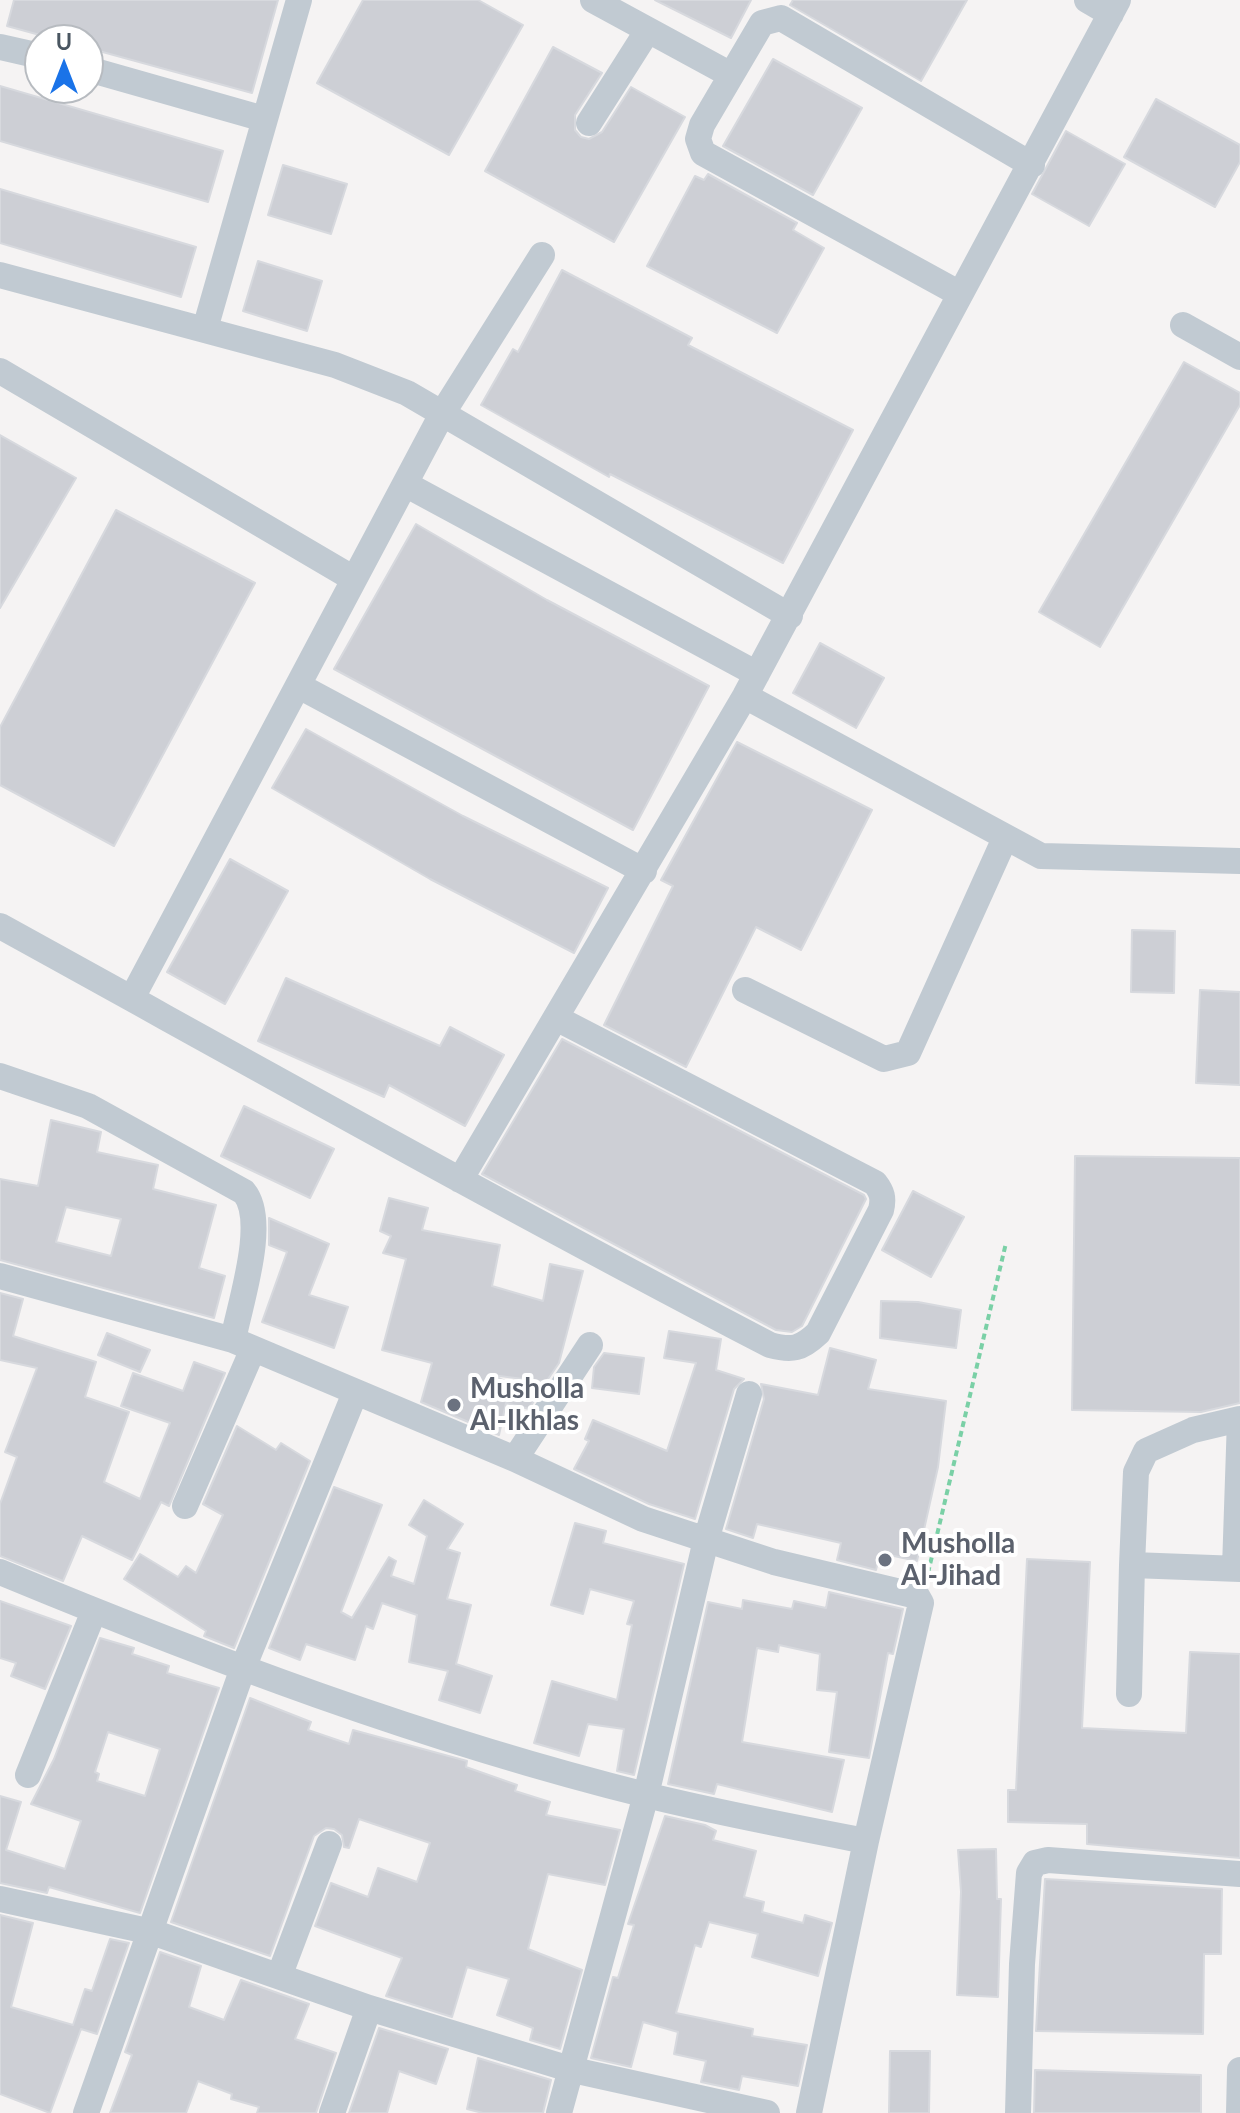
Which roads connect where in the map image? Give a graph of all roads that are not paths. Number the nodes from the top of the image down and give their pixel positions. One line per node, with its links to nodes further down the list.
1 (299, 0): 10 (street)
2 (593, 0): 5 (street)
3 (1087, 0): 4 (street)
4 (1115, 7): 12 (street)
5 (648, 30): 9 (street); 11 (street)
6 (0, 47): 7 (street)
7 (24, 52)
8 (104, 74): 10 (street)
9 (731, 75): 12 (street); 15 (street)
10 (264, 119): 17 (street)
11 (589, 123)
12 (1032, 165): 15 (street)
13 (542, 255): 20 (street)
14 (0, 275): 17 (street)
15 (960, 294): 23 (street)
16 (1183, 325): 18 (street)
17 (205, 329): 20 (street)
18 (1240, 357)
19 (0, 371): 22 (street)
20 (442, 414): 21 (street); 23 (street)
21 (407, 485): 22 (street); 24 (street)
22 (354, 579): 25 (street)
23 (790, 616): 24 (street)
24 (751, 685): 26 (street); 28 (street)
25 (299, 686): 28 (street); 31 (street)
26 (1005, 838): 27 (street); 30 (street)
27 (1240, 861)
28 (644, 871): 32 (street)
29 (0, 926): 31 (street)
30 (745, 990)
31 (132, 998): 34 (street)
32 (556, 1018): 34 (street); 34 (street)
33 (0, 1076): 36 (street)
34 (460, 1180)
35 (0, 1276): 36 (street)
36 (243, 1344): 38 (street); 42 (street)
37 (590, 1345): 41 (street)
38 (355, 1393): 41 (street); 48 (street)
39 (749, 1394): 43 (street)
40 (1240, 1419): 44 (street); 45 (street)
41 (515, 1459): 43 (street)
42 (185, 1506)
43 (706, 1540): 51 (street); 52 (street)
44 (1132, 1565): 45 (street); 49 (street)
45 (1238, 1569)
46 (0, 1572): 47 (street)
47 (94, 1611): 48 (street); 50 (street)
48 (243, 1668): 51 (street); 56 (street)
49 (1129, 1694)
50 (28, 1775)
51 (646, 1795): 52 (street); 59 (street)
52 (866, 1841): 65 (street)
53 (329, 1844): 57 (street)
54 (1240, 1874): 66 (street)
55 (0, 1899): 56 (street)
56 (152, 1932): 57 (street); 61 (street)
57 (280, 1974): 58 (street)
58 (369, 2008): 59 (street); 62 (street)
59 (573, 2070): 63 (street); 64 (street)
60 (1240, 2070): 67 (street)
61 (86, 2113)
62 (332, 2113)
63 (559, 2113)
64 (767, 2113)
65 (809, 2113)
66 (1018, 2113)
67 (1239, 2113)

